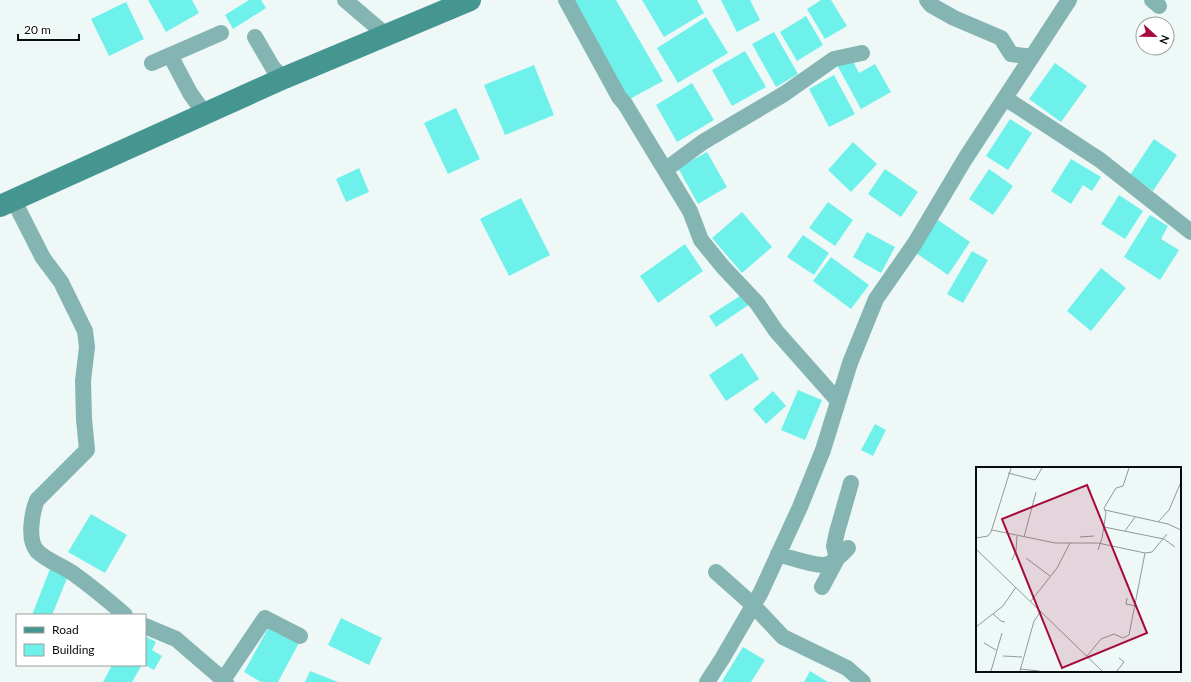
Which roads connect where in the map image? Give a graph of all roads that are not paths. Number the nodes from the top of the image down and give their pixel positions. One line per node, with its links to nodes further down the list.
1 (345, 0): 7 (street)
2 (566, 0): 16 (street)
3 (927, 0): 11 (street)
4 (1069, 0): 11 (street)
5 (456, 3): 7 (street)
6 (221, 33): 10 (street)
7 (386, 35): 13 (street)
8 (255, 37): 13 (street)
9 (862, 53): 16 (street)
10 (170, 55): 12 (street); 15 (street)
11 (1032, 57): 14 (street)
12 (152, 63)
13 (284, 78): 15 (street)
14 (1005, 98): 18 (street); 19 (street)
15 (205, 114): 17 (street)
16 (665, 170): 19 (street)
17 (7, 203): 26 (street)
18 (1191, 232)
19 (838, 401): 22 (street)
20 (851, 483): 21 (street)
21 (843, 553): 22 (street); 24 (street)
22 (778, 554): 25 (street)
23 (716, 572): 25 (street)
24 (822, 587)
25 (753, 605): 30 (street); 31 (street)
26 (124, 614)
27 (146, 626): 29 (street)
28 (300, 636): 29 (street)
29 (224, 681)
30 (859, 681)
31 (707, 682)

